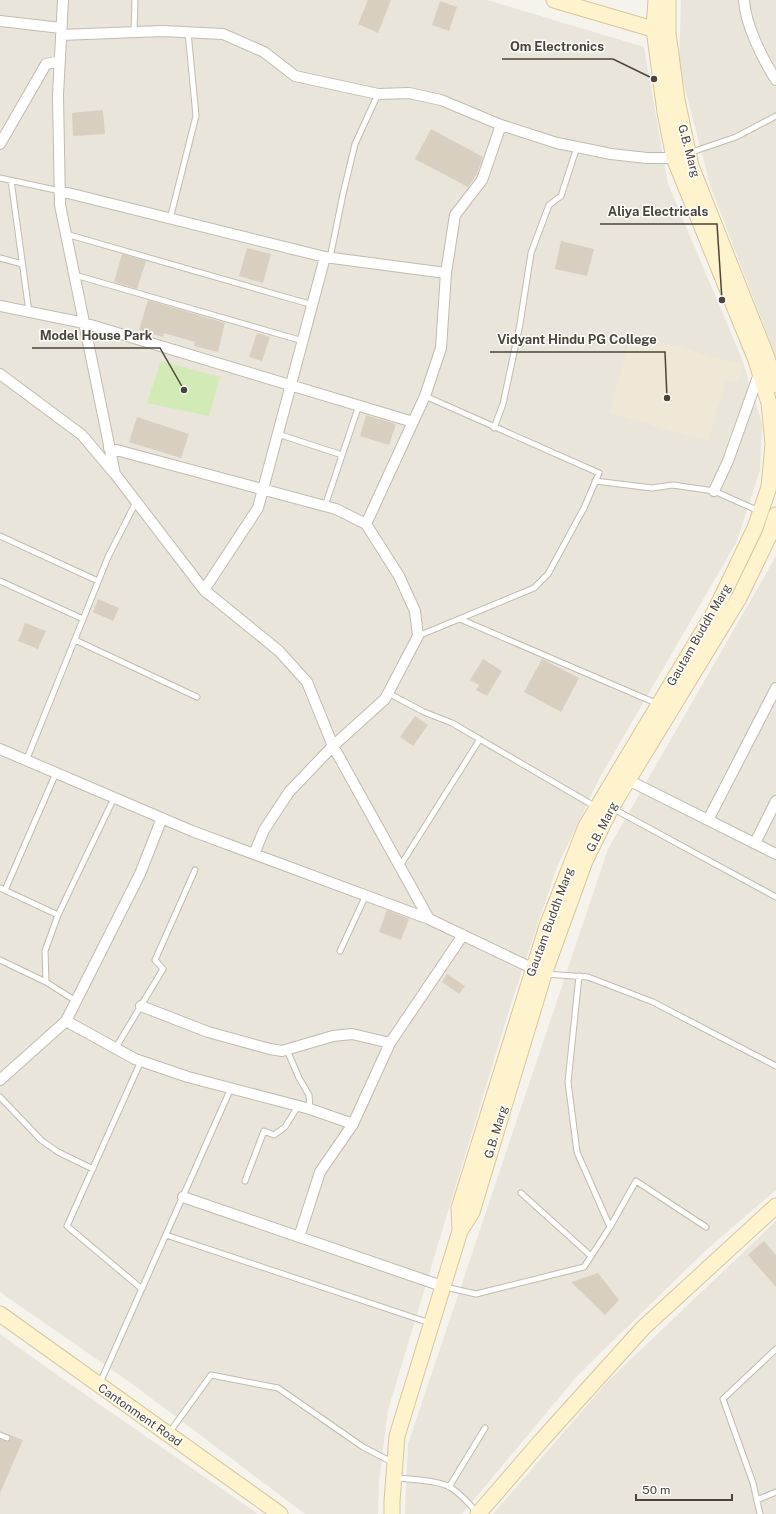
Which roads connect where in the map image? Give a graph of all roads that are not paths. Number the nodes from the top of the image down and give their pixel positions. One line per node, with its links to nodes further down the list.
1 (63, 0): 9 (street)
2 (135, 0): 10 (lane)
3 (554, 0): 8 (street)
4 (656, 0): 8 (street)
5 (668, 0): 12 (street, G.B. Marg)
6 (744, 0): 14 (street)
7 (0, 22): 9 (street)
8 (654, 29): 12 (street); 20 (street)
9 (61, 32): 10 (street); 13 (street)
10 (134, 32): 11 (street)
11 (188, 32): 15 (street); 24 (lane)
12 (668, 33): 20 (street, G.B. Marg)
13 (60, 61): 18 (street); 23 (street)
14 (776, 80)
15 (378, 94): 17 (street); 27 (lane)
16 (776, 116): 20 (lane)
17 (501, 125): 19 (street); 29 (street)
18 (0, 144)
19 (577, 147): 20 (street); 42 (lane)
20 (681, 155): 37 (street, G.B. Marg)
21 (0, 178): 22 (lane)
22 (10, 180): 23 (lane); 28 (lane)
23 (60, 191): 24 (street); 25 (street)
24 (170, 219): 27 (street)
25 (66, 234): 30 (street); 31 (lane)
26 (0, 258): 28 (lane)
27 (328, 258): 29 (street); 31 (street)
28 (22, 264): 33 (lane)
29 (446, 273): 39 (street)
30 (74, 275): 34 (street); 35 (lane)
31 (312, 305): 35 (street)
32 (0, 306): 33 (street)
33 (29, 312): 34 (street)
34 (84, 323): 38 (street); 44 (street)
35 (303, 341): 38 (street)
36 (0, 374): 46 (street)
37 (771, 375): 49 (street); 52 (street, Gautam Buddh Marg)
38 (291, 385): 40 (street); 43 (street)
39 (425, 396): 41 (street); 42 (lane)
40 (359, 405): 41 (street); 45 (lane)
41 (413, 422): 54 (street)
42 (494, 428): 47 (lane)
43 (278, 434): 45 (lane); 48 (street)
44 (109, 448): 46 (street); 48 (street)
45 (342, 455): 51 (lane)
46 (114, 474): 50 (street)
47 (595, 481): 49 (lane); 62 (lane)
48 (263, 489): 51 (street); 60 (street)
49 (714, 491): 52 (lane)
50 (136, 502): 59 (lane); 60 (street)
51 (325, 506): 54 (street)
52 (760, 511): 55 (street, Gautam Buddh Marg)
53 (776, 515): 56 (street, G.B. Marg)
54 (366, 524): 63 (street)
55 (755, 528): 56 (street); 68 (street, Gautam Buddh Marg)
56 (773, 535): 74 (street, G.B. Marg)
57 (0, 536): 59 (lane)
58 (0, 581): 61 (lane)
59 (98, 581): 61 (lane)
60 (204, 590): 70 (street)
61 (83, 619): 64 (lane)
62 (460, 619): 63 (lane); 68 (lane)
63 (418, 636): 66 (street)
64 (74, 640): 67 (lane); 72 (lane)
65 (776, 688): 79 (street)
66 (388, 693): 69 (lane); 70 (street)
67 (197, 697)
68 (659, 705): 74 (street, Gautam Buddh Marg)
69 (480, 739): 77 (lane); 83 (lane)
70 (333, 746): 81 (street); 83 (street)
71 (0, 750): 72 (street)
72 (26, 761): 73 (street)
73 (56, 773): 75 (street); 85 (lane)
74 (623, 777): 77 (street, G.B. Marg); 79 (street)
75 (114, 798): 78 (street); 88 (lane)
76 (776, 801): 80 (street)
77 (604, 808): 87 (lane); 93 (street, G.B. Marg)
78 (162, 818): 81 (street); 96 (street)
79 (708, 820): 80 (street)
80 (755, 843): 82 (street)
81 (254, 854): 86 (street)
82 (776, 854)
83 (400, 866): 89 (street)
84 (195, 870): 97 (lane)
85 (2, 889): 88 (lane)
86 (366, 895): 89 (street); 91 (lane)
87 (776, 897)
88 (58, 915): 95 (lane)
89 (429, 919): 90 (street)
90 (463, 935): 93 (street); 99 (street)
91 (340, 952)
92 (0, 960): 95 (lane)
93 (538, 971): 94 (lane); 120 (street, G.B. Marg)
94 (579, 976): 103 (lane); 115 (lane)
95 (46, 982): 96 (lane)
96 (76, 1001): 98 (street)
97 (141, 1006): 100 (lane); 101 (street)
98 (66, 1021): 100 (street); 104 (street)
99 (390, 1043): 101 (street); 109 (street)
100 (116, 1049): 102 (street)
101 (287, 1050): 108 (lane)
102 (141, 1062): 105 (street); 110 (lane)
103 (776, 1066)
104 (0, 1080)
105 (231, 1088): 107 (street); 113 (lane)
106 (0, 1097): 110 (lane)
107 (298, 1106): 108 (street); 111 (lane)
108 (310, 1109): 109 (street)
109 (353, 1124): 118 (street)
110 (93, 1169): 121 (lane)
111 (245, 1181)
112 (521, 1193): 119 (lane)
113 (183, 1197): 117 (lane); 118 (street)
114 (776, 1206): 136 (street)
115 (610, 1227): 116 (lane); 119 (lane)
116 (706, 1227)
117 (166, 1235): 121 (lane); 123 (lane)
118 (299, 1237): 120 (street)
119 (591, 1256): 120 (lane)
120 (442, 1286): 123 (street, G.B. Marg)
121 (142, 1289): 125 (lane)
122 (0, 1314): 125 (street, Cantonment Road)
123 (431, 1324): 130 (street, G.B. Marg)
124 (776, 1349): 133 (lane)
125 (99, 1385): 127 (street, Cantonment Road)
126 (485, 1428): 131 (lane)
127 (168, 1434): 130 (lane); 134 (street, Cantonment Road)
128 (0, 1435): 129 (lane)
129 (7, 1438)
130 (394, 1471): 131 (lane); 135 (street, G.B. Marg)
131 (449, 1487): 136 (lane)
132 (776, 1492): 133 (lane)
133 (757, 1500): 137 (lane)
134 (280, 1514)
135 (392, 1514)
136 (478, 1514)
137 (760, 1514)

